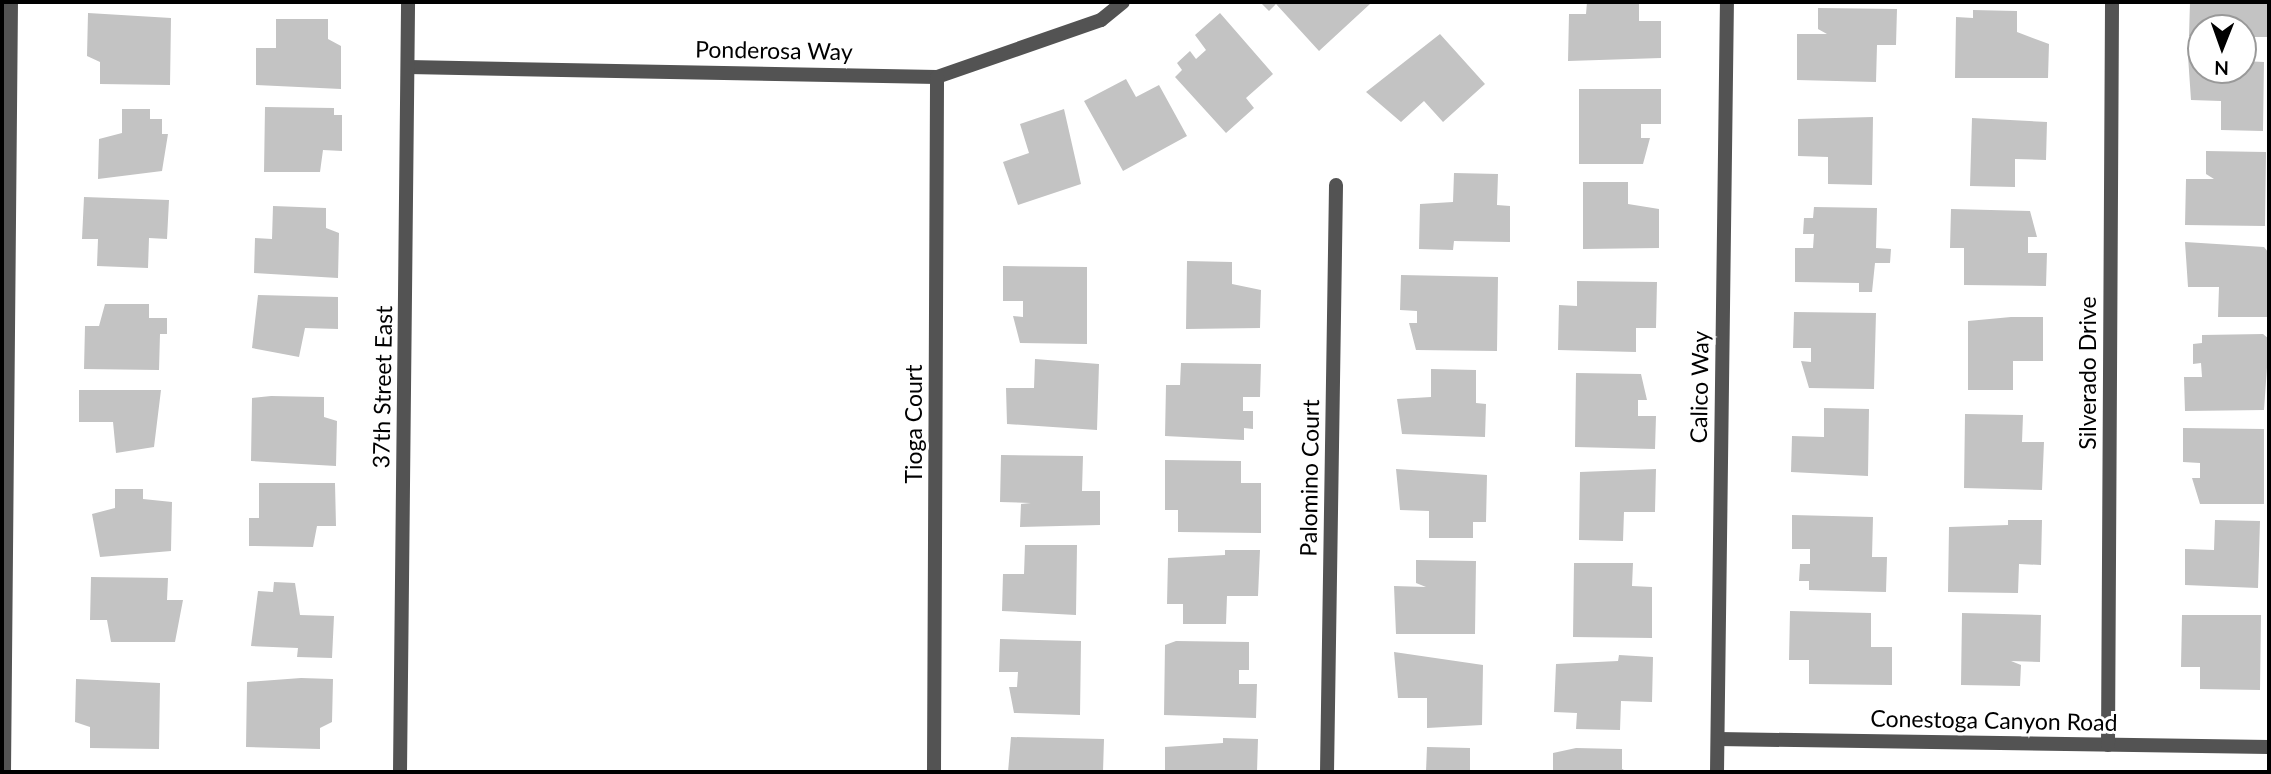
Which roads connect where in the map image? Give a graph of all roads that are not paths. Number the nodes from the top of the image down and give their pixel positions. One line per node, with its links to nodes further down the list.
1 (12, 2): 12 (street)
2 (408, 2): 6 (street, 37th Street East)
3 (1123, 2): 7 (street, Ponderosa Way)
4 (1727, 2): 9 (street, Calico Way)
5 (2112, 2): 10 (street, Silverado Drive)
6 (408, 66): 7 (street, Ponderosa Way); 13 (street, 37th Street East)
7 (937, 77): 14 (street, Tioga Court)
8 (1336, 184): 15 (street, Palomino Court)
9 (1718, 739): 10 (street, Conestoga Canyon Road); 16 (street, Calico Way)
10 (2108, 745): 11 (street, Conestoga Canyon Road)
11 (2269, 747)
12 (4, 772)
13 (400, 772)
14 (934, 772)
15 (1327, 772)
16 (1717, 772)

